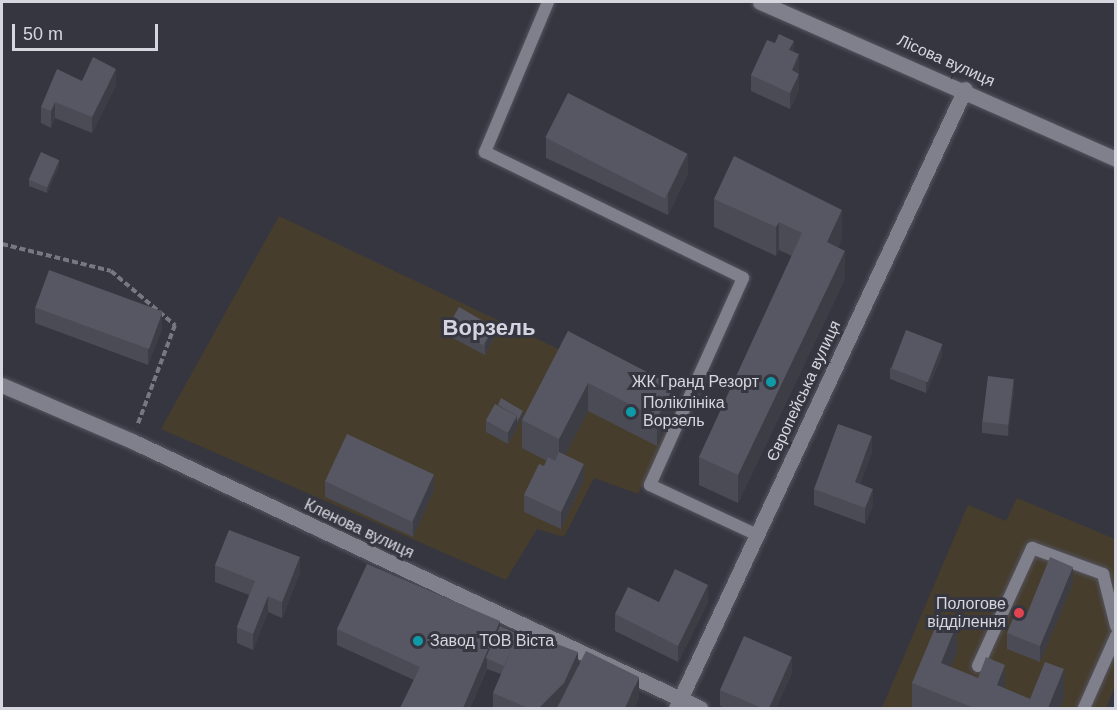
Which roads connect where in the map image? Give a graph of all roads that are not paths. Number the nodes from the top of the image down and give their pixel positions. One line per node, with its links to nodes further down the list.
1 (548, 2): 6 (lane)
2 (760, 2): 3 (street, Лісова вулиця)
3 (965, 89): 4 (street, Лісова вулиця); 6 (street, Європейська вулиця)
4 (1116, 159)
5 (2, 386): 10 (street, Кленова вулиця)
6 (757, 535): 10 (street, Європейська вулиця)
7 (1116, 626): 9 (lane)
8 (1116, 636): 12 (lane)
9 (978, 666)
10 (678, 704): 11 (street, Кленова вулиця)
11 (700, 708)
12 (1084, 708)

